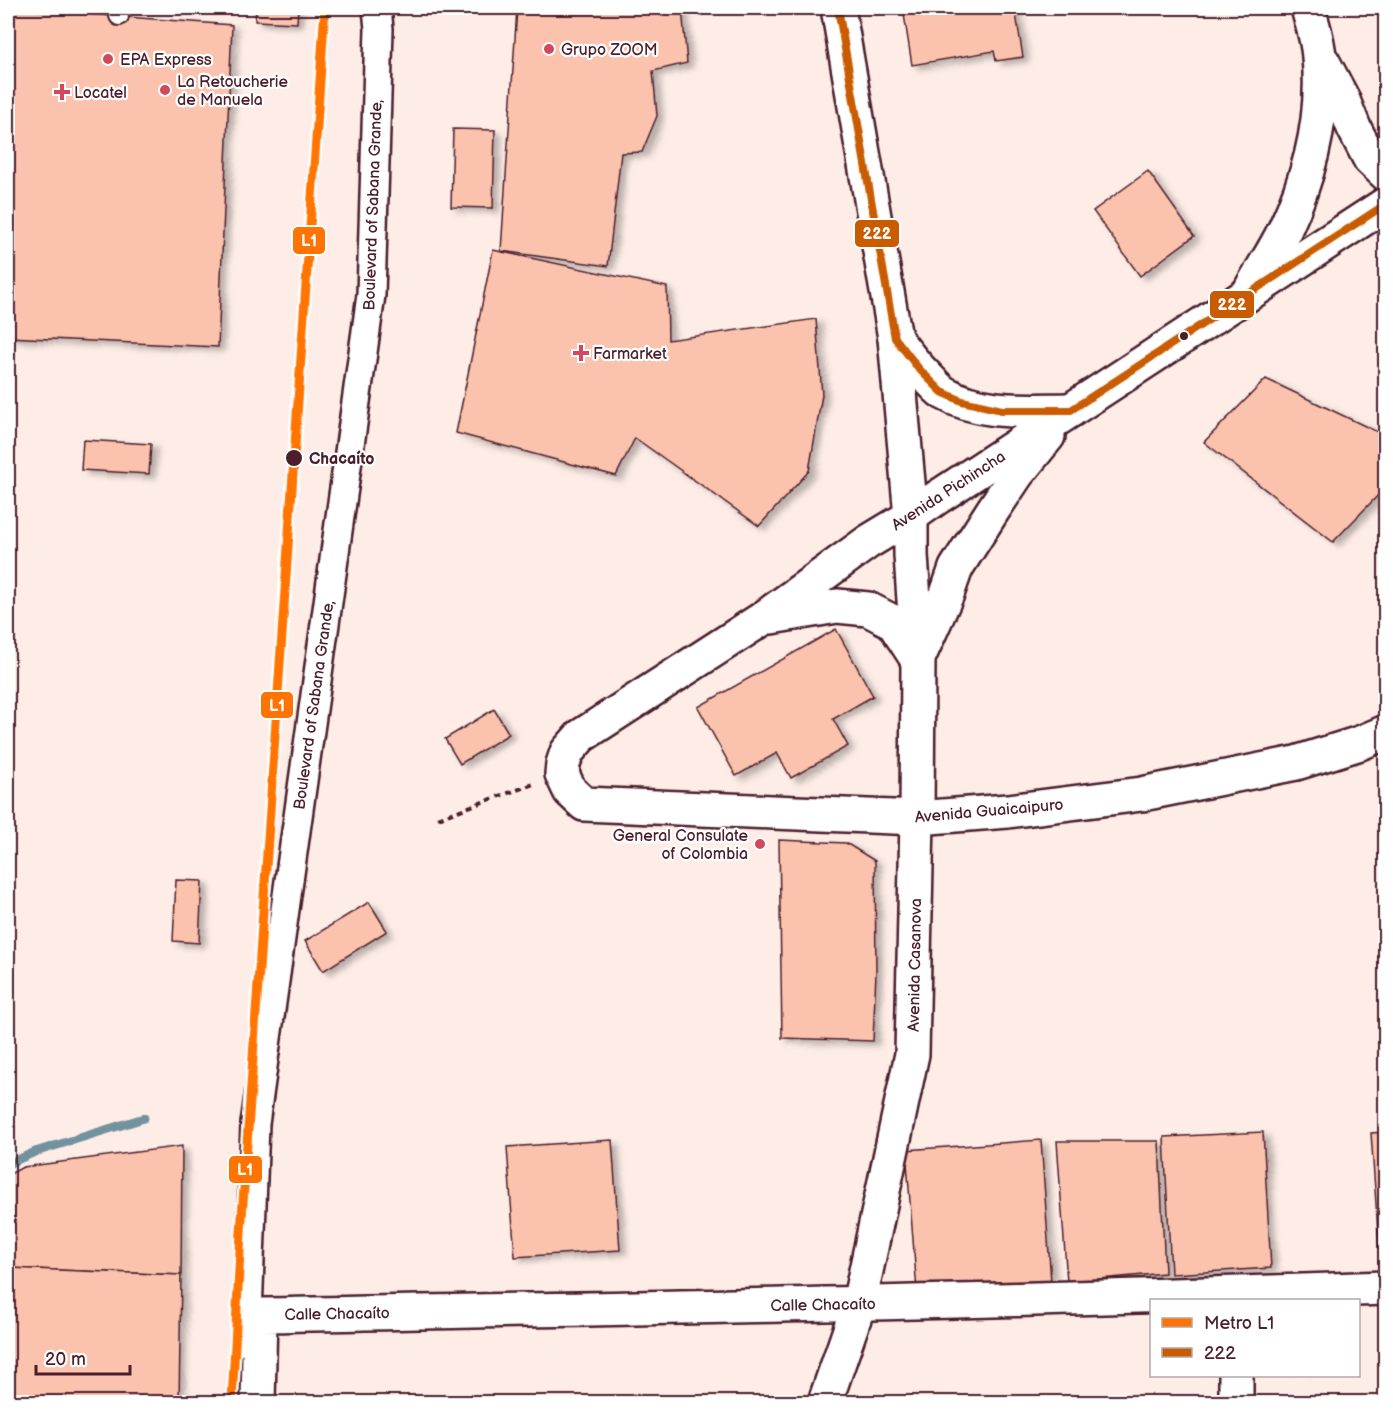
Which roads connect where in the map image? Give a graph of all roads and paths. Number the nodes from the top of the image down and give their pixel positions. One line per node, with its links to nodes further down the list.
1 (377, 8): 21 (street, Boulevard of Sabana Grande,)
2 (838, 8): 8 (street, Avenida Casanova)
3 (1308, 8): 4 (street)
4 (1319, 55): 5 (street); 7 (street)
5 (1386, 174)
6 (1386, 204): 7 (street, Avenida Pichincha)
7 (1247, 296): 9 (street, Avenida Pichincha)
8 (895, 338): 9 (street); 10 (street, Avenida Casanova)
9 (1071, 410): 10 (street, Avenida Pichincha); 12 (street)
10 (911, 516): 11 (street, Avenida Pichincha); 12 (street, Avenida Casanova)
11 (762, 619): 12 (street); 14 (street, Avenida Pichincha)
12 (918, 660): 16 (street, Avenida Casanova)
13 (1386, 732): 16 (street, Avenida Guaicaipuro)
14 (562, 774): 15 (path); 16 (street, Avenida Guaicaipuro)
15 (438, 818)
16 (917, 818): 19 (street, Avenida Casanova)
17 (1386, 1288): 18 (street, Calle Chacaíto)
18 (1235, 1297): 19 (street, Calle Chacaíto)
19 (859, 1304): 22 (street, Calle Chacaíto); 23 (street, Avenida Casanova)
20 (1236, 1377): 24 (street)
21 (244, 1402)
22 (258, 1402)
23 (825, 1402)
24 (1236, 1402)

